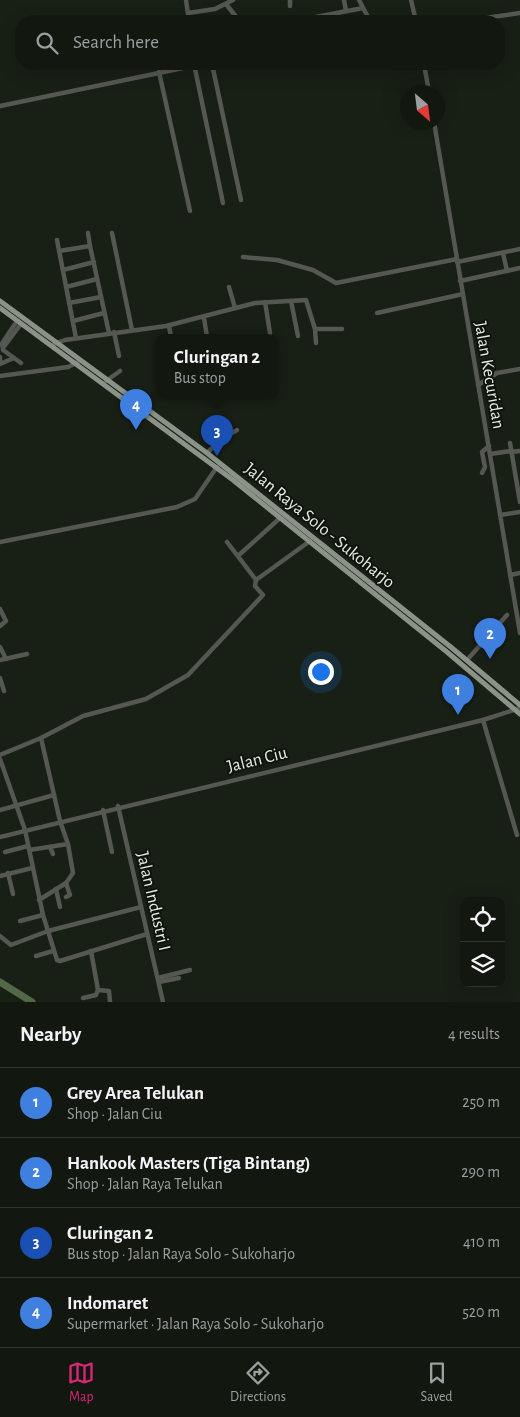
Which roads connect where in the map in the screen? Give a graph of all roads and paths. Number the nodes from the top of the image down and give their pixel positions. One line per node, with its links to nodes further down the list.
1 (186, 0): 11 (street)
2 (233, 0): 7 (street)
3 (290, 0): 8 (street)
4 (344, 0): 10 (street)
5 (359, 0): 9 (street)
6 (411, 0): 16 (street)
7 (226, 4): 11 (street); 13 (street)
8 (290, 6)
9 (363, 8): 10 (street); 15 (street)
10 (346, 11): 14 (street)
11 (188, 13)
12 (520, 13): 17 (street)
13 (235, 15)
14 (326, 15)
15 (367, 15)
16 (415, 15)
17 (505, 15)
18 (168, 70): 22 (street)
19 (195, 70): 27 (street)
20 (213, 70): 26 (street)
21 (425, 70): 23 (street)
22 (160, 72): 24 (street); 28 (street)
23 (427, 85)
24 (0, 106)
25 (435, 130): 37 (street, Jalan Kecuridan)
26 (241, 200)
27 (223, 203)
28 (190, 211)
29 (88, 232): 32 (street)
30 (112, 233): 61 (street)
31 (57, 240): 34 (street)
32 (90, 246): 34 (street); 38 (street)
33 (520, 249): 35 (street)
34 (59, 251): 40 (street)
35 (503, 253): 37 (street); 41 (street)
36 (243, 257): 37 (street)
37 (457, 261): 43 (street, Jalan Kecuridan)
38 (94, 262): 40 (street); 42 (street)
39 (520, 268): 41 (street)
40 (63, 270): 44 (street)
41 (507, 271): 43 (street)
42 (97, 279): 44 (street); 47 (street)
43 (460, 281): 46 (street, Jalan Kecuridan)
44 (66, 286): 51 (street)
45 (229, 287): 53 (street)
46 (462, 294): 55 (street); 85 (street, Jalan Kecuridan)
47 (101, 297): 51 (street); 54 (street)
48 (0, 301): 69 (main road, Jalan Raya Solo - Sukoharjo)
49 (291, 301): 50 (street); 60 (street); 67 (street)
50 (265, 302): 53 (street); 66 (street)
51 (69, 303): 57 (street)
52 (0, 308): 58 (main road, Jalan Raya Solo - Sukoharjo)
53 (235, 308): 56 (street)
54 (104, 313): 57 (street); 63 (street)
55 (377, 313)
56 (204, 318): 59 (street); 65 (street)
57 (73, 321): 68 (street)
58 (19, 322): 71 (main road, Jalan Raya Solo - Sukoharjo); 72 (street)
59 (169, 326): 61 (street); 64 (street)
60 (315, 329): 62 (street); 70 (street)
61 (132, 330): 63 (street)
62 (342, 330)
63 (111, 333): 68 (street); 73 (street)
64 (170, 334)
65 (207, 334)
66 (270, 334)
67 (298, 336)
68 (76, 338): 69 (street)
69 (56, 342): 71 (street); 76 (main road, Jalan Raya Solo - Sukoharjo)
70 (316, 343)
71 (51, 347): 79 (main road, Jalan Raya Solo - Sukoharjo)
72 (1, 348): 75 (street)
73 (118, 356)
74 (0, 357): 78 (street)
75 (14, 358): 77 (street); 78 (street)
76 (80, 361): 79 (street); 84 (main road, Jalan Raya Solo - Sukoharjo)
77 (21, 363)
78 (0, 364): 81 (street)
79 (75, 365): 83 (street); 93 (main road, Jalan Raya Solo - Sukoharjo)
80 (520, 369): 85 (street)
81 (0, 371)
82 (120, 372): 84 (street)
83 (0, 376)
84 (106, 381): 91 (main road, Jalan Raya Solo - Sukoharjo)
85 (478, 385): 88 (street, Jalan Kecuridan)
86 (238, 430): 91 (street)
87 (510, 443): 89 (street)
88 (489, 446): 92 (street, Jalan Kecuridan); 96 (street)
89 (511, 451): 90 (street); 92 (street); 95 (street)
90 (520, 451)
91 (207, 453): 97 (main road, Jalan Raya Solo - Sukoharjo)
92 (490, 454): 102 (street, Jalan Kecuridan)
93 (217, 467): 97 (main road, Jalan Raya Solo - Sukoharjo); 105 (street)
94 (520, 468): 95 (street)
95 (514, 469): 98 (street)
96 (482, 473)
97 (235, 478): 99 (main road, Jalan Raya Solo - Sukoharjo)
98 (519, 485): 100 (street)
99 (246, 487): 103 (main road, Jalan Raya Solo - Sukoharjo); 118 (main road, Jalan Raya Solo - Sukoharjo)
100 (520, 502)
101 (520, 512): 102 (street)
102 (500, 515): 109 (street, Jalan Kecuridan)
103 (280, 518): 104 (main road, Jalan Raya Solo - Sukoharjo); 107 (street)
104 (310, 541): 110 (street); 118 (main road, Jalan Raya Solo - Sukoharjo)
105 (0, 542)
106 (227, 542): 107 (street)
107 (239, 556): 110 (street)
108 (520, 573): 109 (street)
109 (510, 575): 112 (street, Jalan Kecuridan)
110 (256, 580): 129 (street)
111 (520, 596): 112 (street)
112 (514, 597): 114 (street, Jalan Kecuridan)
113 (0, 609): 116 (street)
114 (518, 614): 117 (street, Jalan Kecuridan)
115 (507, 616): 124 (street)
116 (0, 626)
117 (520, 630)
118 (427, 632): 120 (main road, Jalan Raya Solo - Sukoharjo)
119 (0, 647): 122 (street)
120 (450, 650): 124 (main road); 127 (main road)
121 (27, 654): 122 (street)
122 (6, 659): 123 (street)
123 (0, 660)
124 (467, 660): 127 (main road)
125 (0, 678): 126 (street)
126 (4, 691)
127 (519, 709): 128 (street, Jalan Ciu)
128 (483, 720): 133 (street, Jalan Ciu); 138 (street)
129 (41, 738): 130 (street); 131 (street)
130 (0, 757): 132 (street)
131 (54, 795): 132 (street); 136 (street)
132 (16, 805): 134 (street); 137 (street)
133 (118, 806): 135 (street, Jalan Ciu); 154 (street, Jalan Industri I)
134 (0, 810)
135 (103, 810): 136 (street, Jalan Ciu); 144 (street)
136 (60, 821): 137 (street, Jalan Ciu); 140 (street)
137 (25, 830): 139 (street, Jalan Ciu); 142 (street)
138 (517, 835)
139 (0, 837)
140 (68, 844): 141 (street); 149 (street)
141 (50, 847): 142 (street); 145 (street)
142 (28, 848): 143 (street); 146 (street)
143 (5, 852)
144 (112, 852)
145 (53, 854)
146 (32, 868): 147 (street); 153 (street)
147 (8, 873): 148 (street); 151 (street)
148 (0, 876)
149 (66, 883): 150 (street); 152 (street)
150 (56, 889): 153 (street); 155 (street)
151 (13, 894)
152 (66, 897)
153 (39, 900): 156 (street)
154 (141, 906): 158 (street); 159 (street, Jalan Industri I)
155 (60, 907)
156 (43, 914): 157 (street); 158 (street)
157 (20, 921)
158 (48, 931): 160 (street); 161 (street)
159 (147, 934): 162 (street); 166 (street, Jalan Industri I)
160 (0, 936)
161 (53, 951): 162 (street); 163 (street)
162 (91, 951): 167 (street)
163 (36, 956)
164 (190, 970): 166 (street)
165 (179, 978): 166 (street)
166 (158, 980): 170 (street, Jalan Industri I)
167 (98, 990): 168 (street); 169 (street)
168 (83, 998)
169 (110, 1002)
170 (163, 1002)

